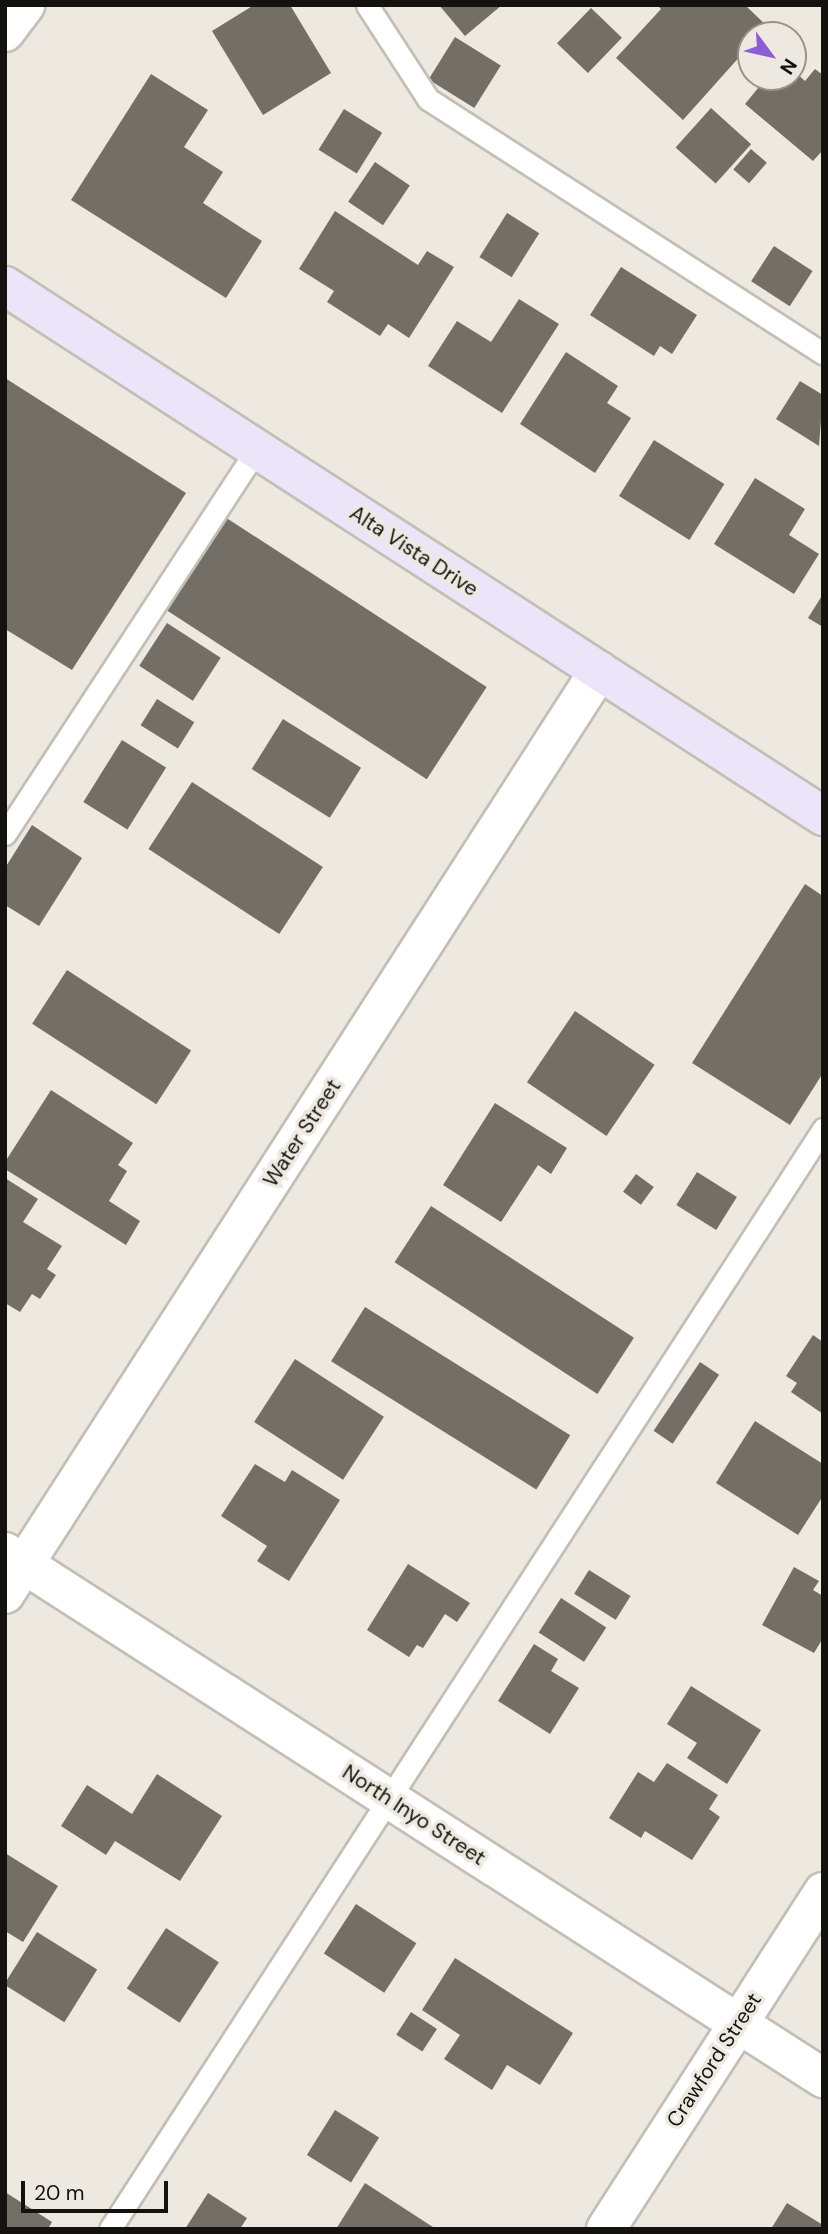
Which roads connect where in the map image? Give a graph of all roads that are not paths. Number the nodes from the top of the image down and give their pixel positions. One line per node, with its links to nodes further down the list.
1 (25, 5): 3 (street)
2 (367, 5): 5 (lane)
3 (5, 32)
4 (5, 286): 6 (street, Alta Vista Drive)
5 (823, 354)
6 (257, 449): 7 (street, Alta Vista Drive); 9 (lane)
7 (599, 671): 8 (street, Alta Vista Drive); 11 (street, Water Street)
8 (823, 816)
9 (5, 834)
10 (823, 1129): 12 (lane)
11 (12, 1570): 12 (street, North Inyo Street)
12 (387, 1798): 14 (street, North Inyo Street); 16 (lane)
13 (823, 1892): 14 (street, Crawford Street)
14 (738, 2024): 15 (street, North Inyo Street); 17 (street, Crawford Street)
15 (823, 2078)
16 (110, 2229)
17 (606, 2229)

